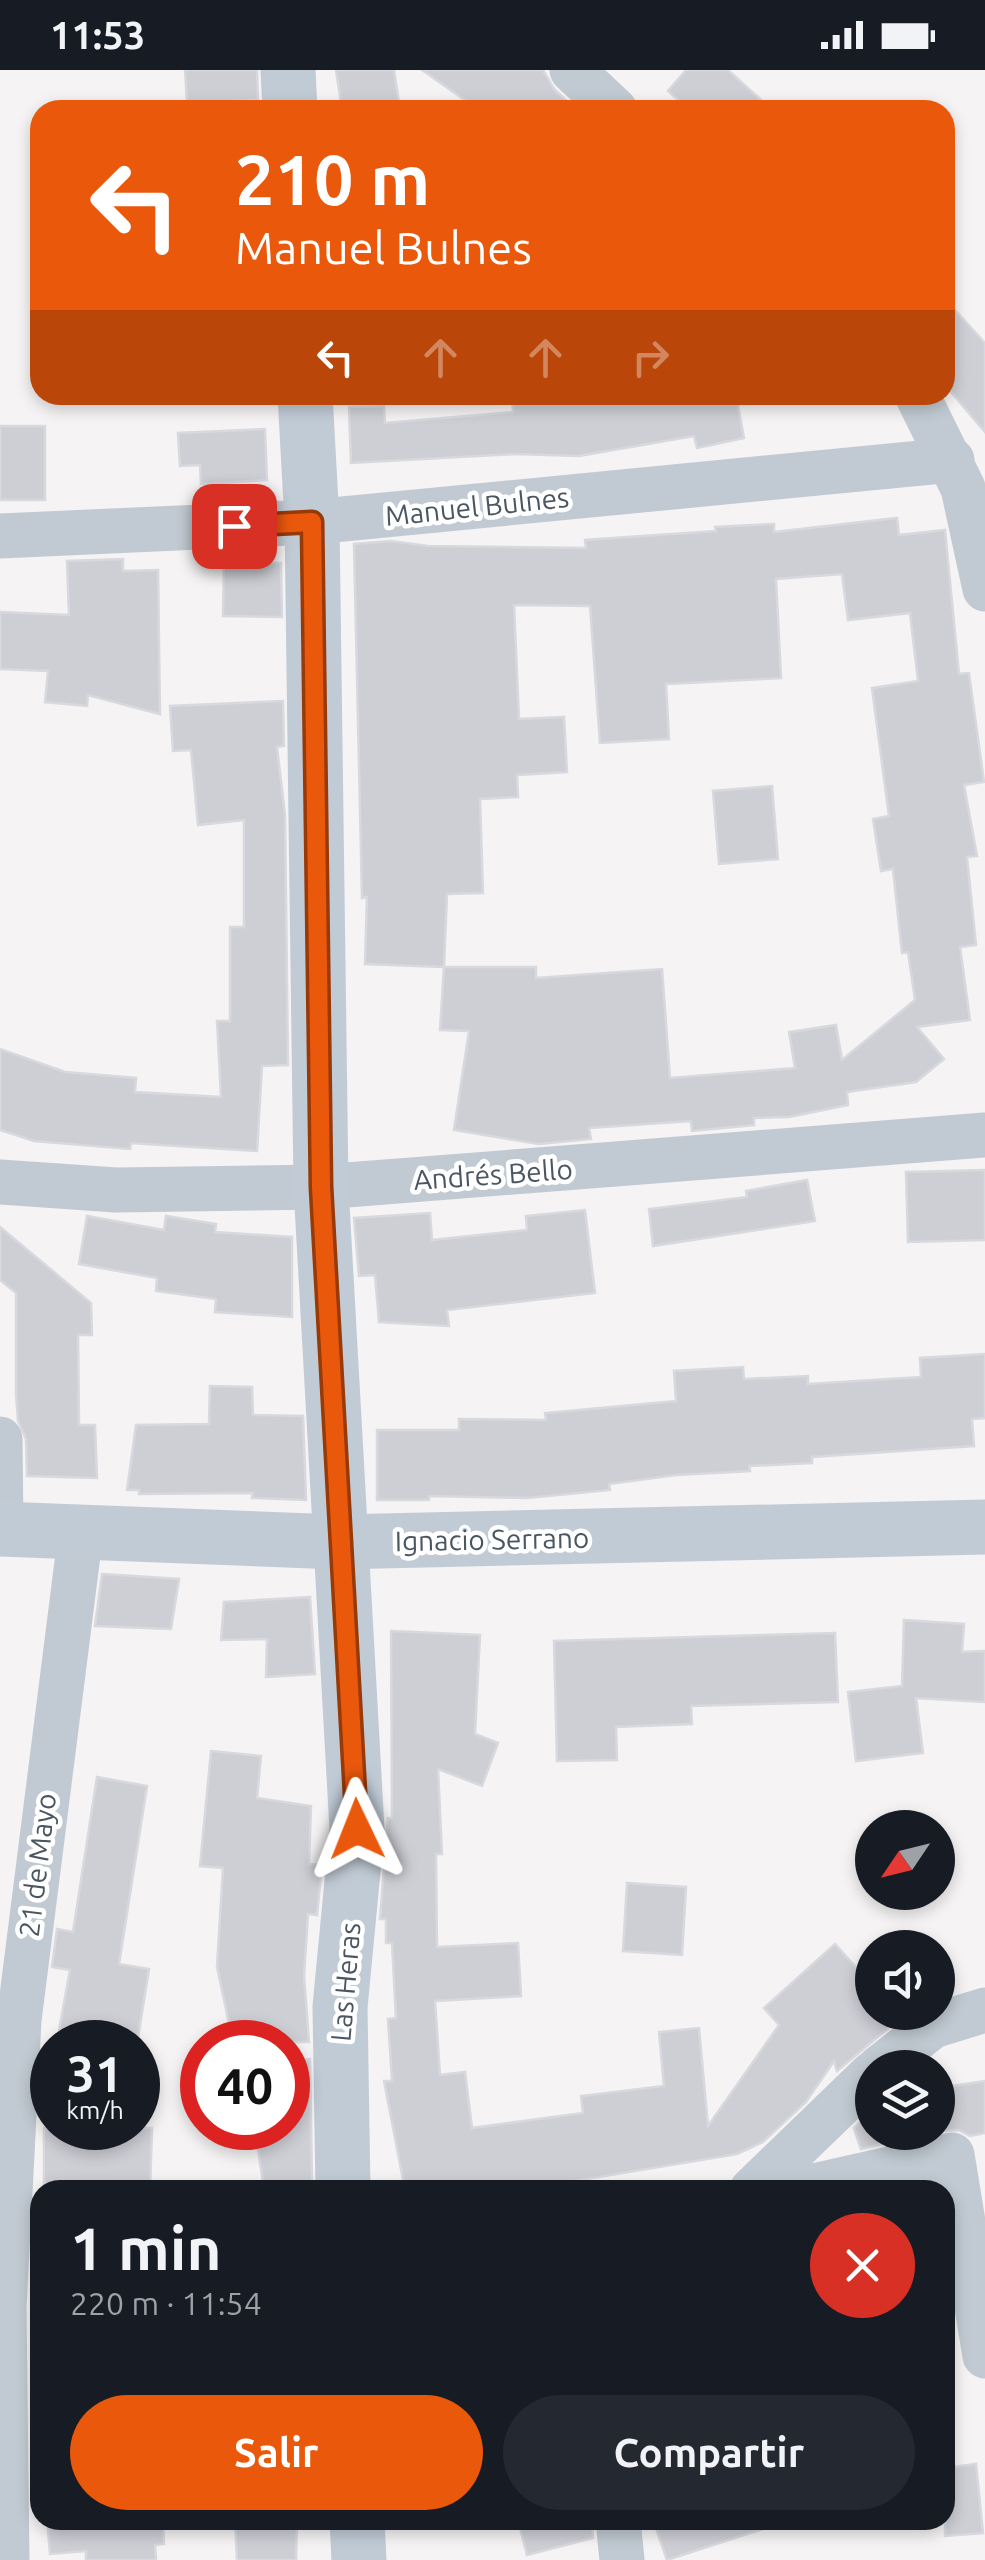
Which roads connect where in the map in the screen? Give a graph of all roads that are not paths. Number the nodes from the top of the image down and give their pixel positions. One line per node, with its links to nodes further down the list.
1 (288, 70): 3 (street)
2 (572, 70): 4 (street)
3 (290, 100)
4 (604, 100)
5 (306, 405): 8 (street, Las Heras)
6 (923, 405): 7 (street)
7 (952, 460): 8 (street, Manuel Bulnes); 10 (street)
8 (312, 522): 9 (street, Manuel Bulnes); 13 (street, Las Heras)
9 (0, 536)
10 (985, 589)
11 (985, 1136): 13 (street, Andrés Bello)
12 (0, 1182): 13 (street, Andrés Bello)
13 (321, 1187): 18 (street, Las Heras)
14 (0, 1439): 16 (street)
15 (985, 1527): 18 (street, Ignacio Serrano)
16 (0, 1529): 17 (street, Ignacio Serrano)
17 (81, 1531): 18 (street, Ignacio Serrano); 25 (street, 21 de Mayo)
18 (338, 1542): 22 (street, Las Heras)
19 (985, 2010): 20 (street)
20 (902, 2050)
21 (855, 2090): 23 (street)
22 (343, 2180)
23 (762, 2180)
24 (841, 2180): 26 (street)
25 (15, 2305): 29 (street, 21 de Mayo)
26 (985, 2356)
27 (358, 2530): 30 (street)
28 (619, 2530): 31 (street)
29 (6, 2560)
30 (359, 2560)
31 (622, 2560)

